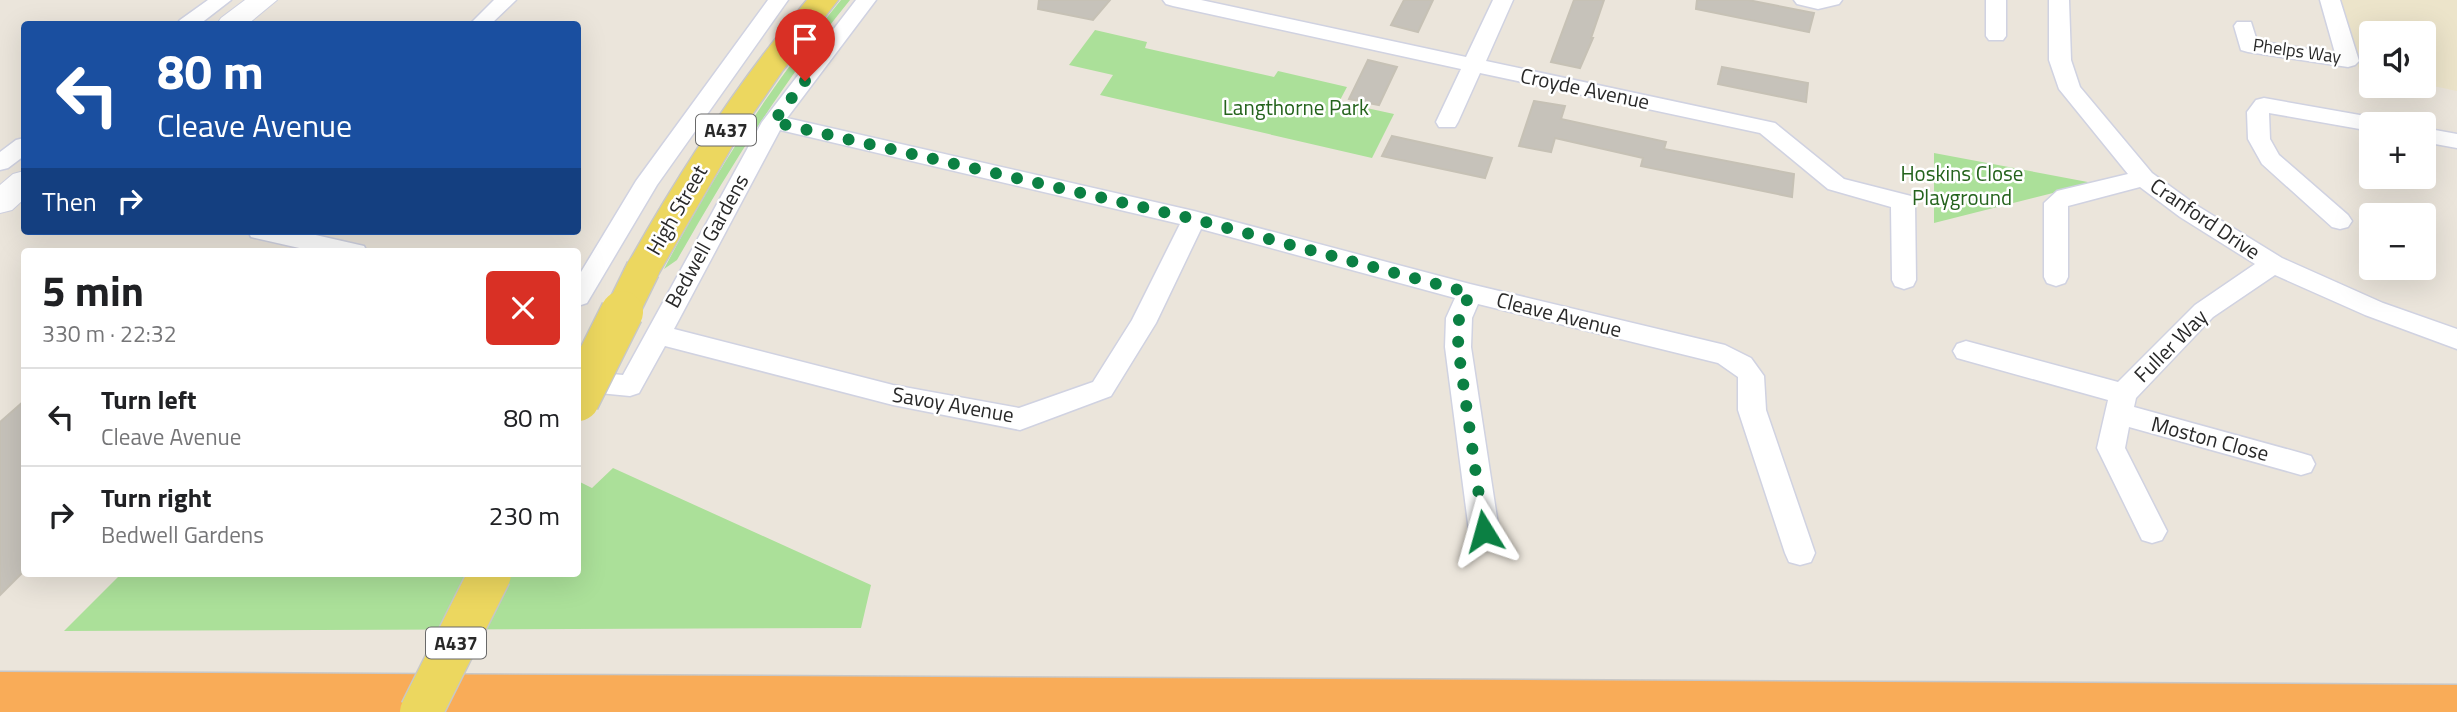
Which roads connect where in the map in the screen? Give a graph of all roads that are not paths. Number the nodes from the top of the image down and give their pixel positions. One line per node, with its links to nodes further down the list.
1 (220, 0): 14 (street)
2 (263, 0): 15 (street)
3 (506, 0): 16 (street)
4 (778, 0): 37 (street)
5 (823, 0): 43 (main road, High Street / A437, bridge)
6 (866, 0): 20 (street, Bedwell Gardens)
7 (1173, 0): 19 (street, Croyde Avenue)
8 (1503, 0): 19 (street)
9 (1804, 0): 10 (street)
10 (1832, 0)
11 (1996, 0): 18 (street)
12 (2059, 0): 27 (street, Cranford Drive)
13 (2330, 0): 17 (street, Phelps Way)
14 (191, 21)
15 (235, 21)
16 (484, 21)
17 (2244, 26)
18 (1996, 36)
19 (1473, 65): 21 (street); 36 (street, Croyde Avenue)
20 (773, 122): 30 (street, Cleave Avenue); 39 (street, Bedwell Gardens)
21 (1447, 122)
22 (2359, 122): 31 (street)
23 (2436, 137): 24 (street)
24 (2457, 141)
25 (21, 147): 26 (street)
26 (0, 163)
27 (2144, 178): 34 (street, Cranford Drive); 35 (street)
28 (21, 184): 29 (street)
29 (0, 202)
30 (1194, 219): 38 (street, Cleave Avenue); 39 (street, Savoy Avenue)
31 (2340, 221)
32 (278, 235): 33 (street)
33 (337, 248)
34 (2273, 264): 40 (street, Cranford Drive); 44 (street, Fuller Way)
35 (2056, 277)
36 (1904, 280)
37 (581, 292)
38 (1470, 293): 46 (street); 48 (street, Cleave Avenue)
39 (656, 334): 42 (street, Bedwell Gardens)
40 (2457, 338)
41 (1966, 351): 44 (street, Moston Close)
42 (581, 381)
43 (581, 394)
44 (2121, 404): 45 (street, Moston Close); 47 (street)
45 (2301, 464)
46 (1484, 531)
47 (2152, 531)
48 (1800, 552)
49 (488, 577): 52 (main road, A437, bridge)
50 (0, 693): 51 (highway)
51 (2457, 707)
52 (421, 712)

